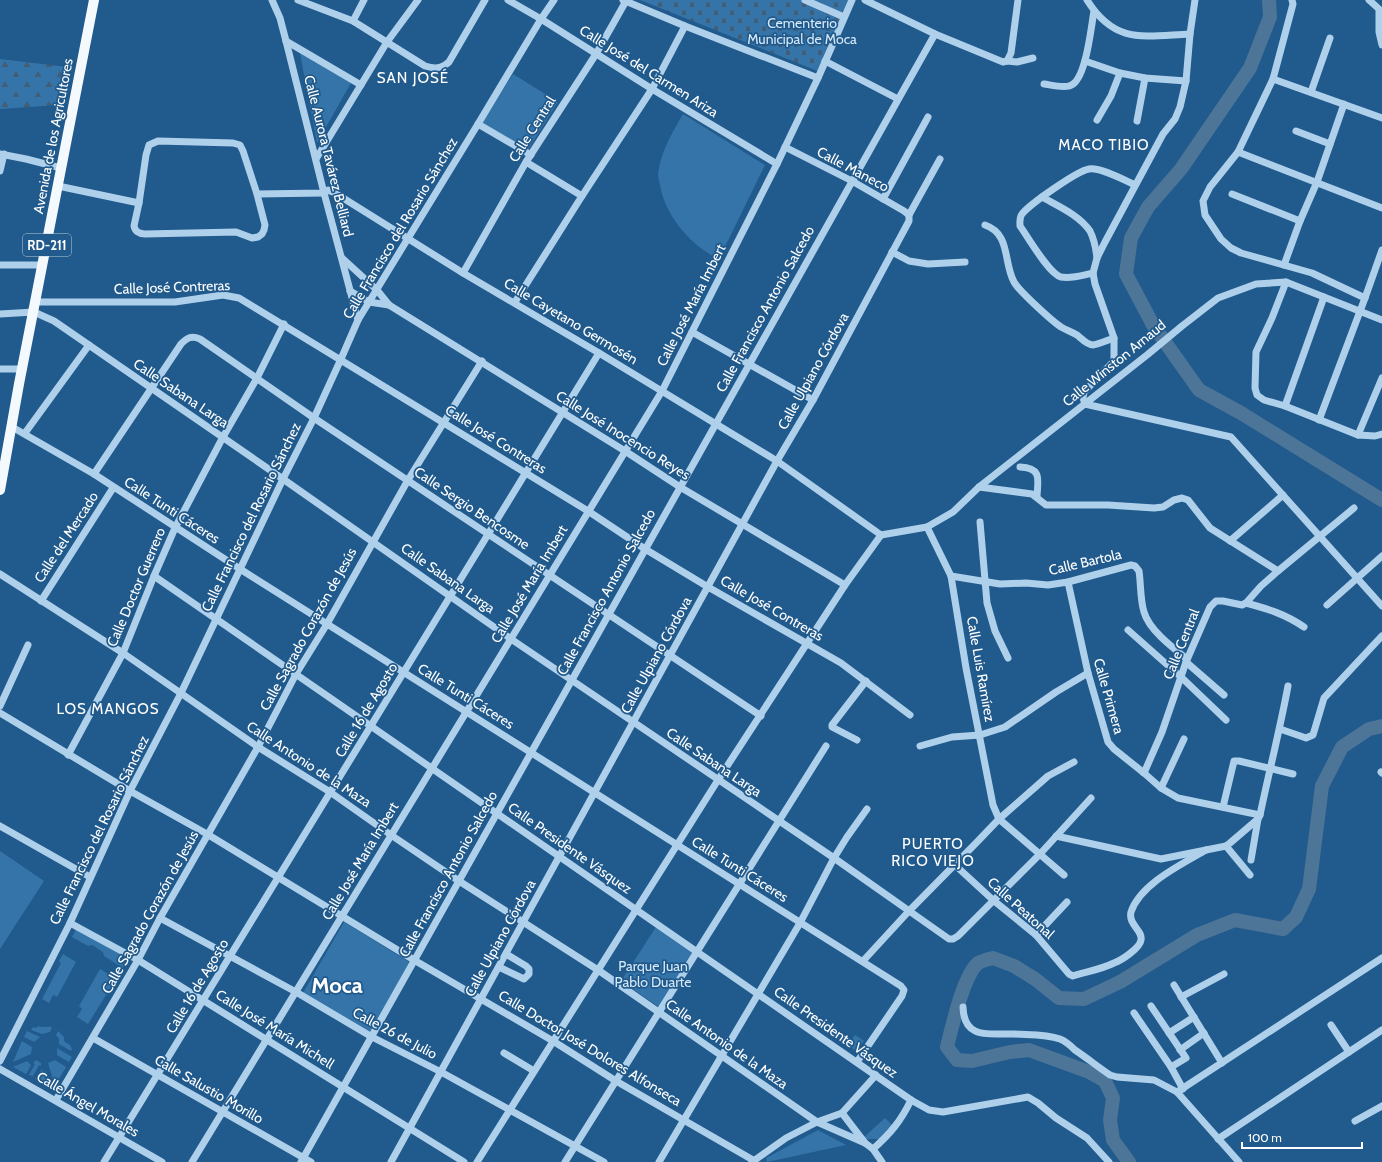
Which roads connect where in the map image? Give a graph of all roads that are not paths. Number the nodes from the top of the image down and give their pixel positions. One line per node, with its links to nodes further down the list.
1 (94, 0): 61 (main road, Avenida de los Agricultores / RD-211)
2 (272, 0): 27 (street, Calle Aurora Tavárez Belliard)
3 (301, 0): 22 (street)
4 (364, 0): 22 (street)
5 (418, 0): 28 (street)
6 (485, 0): 28 (street)
7 (508, 0): 21 (street, Calle José del Carmen Ariza)
8 (554, 0): 21 (street, Calle Francisco del Rosario Sánchez)
9 (806, 0): 20 (street)
10 (852, 0): 20 (street, Calle José María Imbert)
11 (865, 0): 24 (street)
12 (1018, 0): 33 (street)
13 (1087, 0): 19 (street)
14 (1196, 0): 25 (street)
15 (1292, 0): 38 (street)
16 (1369, 0): 18 (street)
17 (624, 1): 23 (street); 30 (street, Calle Central)
18 (1380, 7): 29 (street)
19 (1094, 12): 25 (street); 34 (street)
20 (844, 17): 32 (street, Calle José María Imbert)
21 (541, 19): 30 (street, Calle José del Carmen Ariza); 50 (street, Calle Francisco del Rosario Sánchez)
22 (353, 22): 28 (street)
23 (685, 26): 36 (street); 42 (street)
24 (935, 34): 33 (street); 44 (street, Calle Francisco Antonio Salcedo)
25 (1190, 34): 39 (street)
26 (1330, 38): 43 (street)
27 (286, 40): 41 (street); 57 (street, Calle Aurora Tavárez Belliard)
28 (386, 42): 41 (street)
29 (1382, 45)
30 (596, 54): 42 (street, Calle José del Carmen Ariza); 56 (street, Calle Central)
31 (1033, 58): 33 (street)
32 (825, 61): 36 (street, Calle José María Imbert); 44 (street)
33 (1007, 61)
34 (1085, 62): 35 (street); 40 (street)
35 (1120, 73): 37 (street); 48 (street)
36 (818, 78): 53 (street, Calle José María Imbert)
37 (1145, 78): 39 (street); 49 (street)
38 (1273, 79): 43 (street); 54 (street)
39 (1186, 81): 65 (street)
40 (1044, 84)
41 (360, 85): 57 (street)
42 (652, 89): 60 (street, Calle José del Carmen Ariza); 70 (street)
43 (1311, 92): 45 (street)
44 (898, 99): 63 (street, Calle Francisco Antonio Salcedo)
45 (1344, 104): 47 (street); 52 (street)
46 (928, 117): 72 (street)
47 (1382, 118)
48 (1097, 120)
49 (1138, 121)
50 (478, 124): 56 (street); 78 (street, Calle Francisco del Rosario Sánchez)
51 (1296, 131): 52 (street)
52 (1330, 144): 64 (street)
53 (784, 147): 60 (street, Calle José María Imbert); 63 (street, Calle Maneco)
54 (1238, 152): 64 (street); 86 (street)
55 (2, 154): 61 (street); 62 (street)
56 (531, 155): 59 (street, Calle Central)
57 (316, 159): 67 (street, Calle Aurora Tavárez Belliard)
58 (940, 159): 75 (street, Calle Ulpiano Córdova)
59 (526, 162): 70 (street); 87 (street, Calle Central)
60 (777, 164): 103 (street, Calle José María Imbert)
61 (61, 168): 66 (main road, Avenida de los Agricultores / RD-211)
62 (0, 171)
63 (852, 181): 72 (street, Calle Maneco); 109 (street, Calle Francisco Antonio Salcedo)
64 (1317, 182): 74 (street); 76 (street)
65 (1135, 184): 71 (street); 82 (street)
66 (58, 186): 73 (street); 85 (main road, Avenida de los Agricultores / RD-211)
67 (324, 192): 68 (street, Calle Cayetano Germosén); 78 (street, Calle Cayetano Germosén); 81 (street, Calle Aurora Tavárez Belliard)
68 (257, 194): 73 (street); 73 (street)
69 (1232, 194): 76 (street)
70 (582, 196): 95 (street)
71 (1042, 197): 82 (street); 88 (street)
72 (883, 199): 75 (street, Calle Maneco)
73 (139, 203)
74 (1382, 208)
75 (909, 215): 80 (street, Calle Ulpiano Córdova)
76 (1300, 221): 86 (street)
77 (985, 225): 104 (street)
78 (408, 238): 87 (street, Calle Cayetano Germosén); 90 (street, Calle Francisco del Rosario Sánchez)
79 (1382, 250): 93 (street)
80 (892, 252): 83 (street); 116 (street, Calle Ulpiano Córdova)
81 (342, 258): 90 (street, Calle José Inocencio Reyes); 91 (street, Calle Aurora Tavárez Belliard)
82 (1097, 258): 88 (street)
83 (965, 262)
84 (0, 265): 85 (street)
85 (43, 265): 97 (main road, Avenida de los Agricultores / RD-211)
86 (1284, 265): 93 (street)
87 (463, 273): 95 (street, Calle Cayetano Germosén)
88 (1093, 273): 104 (street)
89 (1286, 282): 92 (street, Calle Winston Arnaud); 117 (street, Calle Winston Arnaud); 118 (street)
90 (376, 290): 94 (street, Calle Francisco del Rosario Sánchez); 96 (street, Calle José Inocencio Reyes)
91 (350, 291): 94 (street, Calle José Inocencio Reyes); 100 (street, Calle Aurora Tavárez Belliard)
92 (1324, 297): 98 (street, Calle Winston Arnaud); 118 (street)
93 (1365, 298): 98 (street)
94 (369, 302): 96 (street, Calle José Inocencio Reyes); 100 (street, Calle Francisco del Rosario Sánchez)
95 (515, 302): 106 (street, Calle Cayetano Germosén)
96 (389, 305): 108 (street, Calle José Inocencio Reyes)
97 (35, 307): 99 (street, Calle Sabana Larga); 102 (street, Calle José Contreras); 105 (street, Calle Sabana Larga); 111 (main road, Avenida de los Agricultores / RD-211)
98 (1360, 311): 101 (street, Calle Winston Arnaud); 121 (street)
99 (0, 314)
100 (358, 320): 107 (street, Calle Francisco del Rosario Sánchez)
101 (1382, 320)
102 (284, 324): 107 (street, Calle José Contreras); 112 (street, Calle Doctor Guerrero)
103 (692, 332): 109 (street); 115 (street, Calle José María Imbert)
104 (1114, 338): 117 (street)
105 (89, 345): 114 (street, Calle Sabana Larga); 125 (street)
106 (599, 353): 115 (street, Calle Cayetano Germosén); 119 (street, Calle 16 de Agosto)
107 (341, 359): 120 (street, Calle Francisco del Rosario Sánchez); 122 (street, Calle José Contreras)
108 (482, 361): 119 (street, Calle José Inocencio Reyes); 122 (street, Calle Sagrado Corazón de Jesús)
109 (749, 364): 116 (street); 123 (street, Calle Francisco Antonio Salcedo)
110 (0, 369): 111 (street)
111 (22, 369): 124 (main road, Avenida de los Agricultores / RD-211)
112 (257, 378): 114 (street, Calle Sergio Bencosme); 120 (street, Calle Sergio Bencosme); 128 (street, Calle Doctor Guerrero)
113 (1382, 378): 127 (street)
114 (150, 388): 128 (street, Calle Sabana Larga); 133 (street)
115 (662, 391): 123 (street, Calle Cayetano Germosén); 129 (street, Calle José María Imbert)
116 (813, 400): 130 (street, Calle Ulpiano Córdova)
117 (1085, 404): 137 (street, Calle Winston Arnaud); 140 (street)
118 (1284, 406): 121 (street)
119 (562, 413): 129 (street, Calle José Inocencio Reyes); 132 (street, Calle 16 de Agosto)
120 (314, 418): 134 (street, Calle Francisco del Rosario Sánchez); 135 (street, Calle Sergio Bencosme)
121 (1319, 420): 127 (street)
122 (443, 422): 132 (street, Calle José Contreras); 135 (street, Calle Sagrado Corazón de Jesús)
123 (716, 424): 130 (street, Calle Cayetano Germosén); 136 (street, Calle Francisco Antonio Salcedo)
124 (12, 427): 125 (street, Calle Tunti Cáceres); 139 (main road, Avenida de los Agricultores / RD-211)
125 (25, 433): 133 (street, Calle Tunti Cáceres)
126 (1382, 434): 127 (street)
127 (1358, 436)
128 (223, 437): 134 (street, Calle Sabana Larga); 147 (street, Calle Doctor Guerrero)
129 (625, 451): 136 (street, Calle José Inocencio Reyes); 143 (street, Calle José María Imbert)
130 (778, 461): 145 (street, Calle Ulpiano Córdova); 149 (street, Calle Cayetano Germosén)
131 (1020, 467): 141 (street)
132 (526, 473): 143 (street, Calle José Contreras); 148 (street, Calle 16 de Agosto)
133 (94, 474): 138 (street, Calle Tunti Cáceres)
134 (283, 479): 152 (street, Calle Sabana Larga); 155 (street, Calle Francisco del Rosario Sánchez)
135 (408, 480): 148 (street, Calle Sergio Bencosme); 152 (street, Calle Sagrado Corazón de Jesús)
136 (680, 487): 145 (street, Calle José Inocencio Reyes); 153 (street, Calle Francisco Antonio Salcedo)
137 (979, 487): 141 (street); 146 (street, Calle Winston Arnaud)
138 (113, 488): 147 (street, Calle Tunti Cáceres); 167 (street, Calle del Mercado)
139 (0, 490)
140 (1282, 495): 150 (street); 151 (street)
141 (1037, 496): 151 (street)
142 (1354, 508): 150 (street)
143 (588, 511): 153 (street, Calle José Contreras); 159 (street, Calle José María Imbert)
144 (980, 522): 162 (street)
145 (743, 524): 164 (street, Calle José Inocencio Reyes); 165 (street, Calle Ulpiano Córdova)
146 (927, 527): 149 (street, Calle Winston Arnaud); 160 (street, Calle Luis Ramírez)
147 (175, 528): 155 (street, Calle Tunti Cáceres); 158 (street, Calle Doctor Guerrero)
148 (488, 534): 159 (street, Calle Sergio Bencosme); 166 (street, Calle 16 de Agosto)
149 (881, 535): 164 (street)
150 (1319, 536): 156 (street); 161 (street)
151 (1230, 541): 156 (street)
152 (373, 542): 166 (street, Calle Sabana Larga); 173 (street, Calle Sagrado Corazón de Jesús)
153 (645, 549): 165 (street, Calle José Contreras); 171 (street, Calle Francisco Antonio Salcedo)
154 (1382, 556): 161 (street)
155 (240, 569): 172 (street, Calle Francisco del Rosario Sánchez); 173 (street, Calle Tunti Cáceres)
156 (1278, 571): 168 (street)
157 (0, 574): 167 (street, Calle Antonio de la Maza)
158 (154, 576): 172 (street, Calle Presidente Vásquez); 180 (street, Calle Doctor Guerrero)
159 (549, 576): 171 (street, Calle Sergio Bencosme); 177 (street, Calle José María Imbert)
160 (951, 576): 162 (street, Calle Bartola); 202 (street, Calle Luis Ramírez)
161 (1358, 578): 169 (street); 170 (street)
162 (984, 581): 163 (street, Calle Bartola); 182 (street)
163 (1068, 582): 183 (street, Calle Bartola); 185 (street, Calle Primera)
164 (845, 585): 178 (street)
165 (708, 587): 178 (street, Calle José Contreras); 181 (street, Calle Ulpiano Córdova)
166 (450, 596): 177 (street, Calle Sabana Larga); 184 (street, Calle 16 de Agosto)
167 (41, 601): 180 (street, Calle Antonio de la Maza)
168 (1246, 603): 174 (street); 183 (street, Calle Central)
169 (1327, 604)
170 (1382, 606)
171 (608, 615): 181 (street, Calle Sergio Bencosme); 188 (street, Calle Francisco Antonio Salcedo)
172 (216, 619): 186 (street, Calle Presidente Vásquez); 191 (street, Calle Francisco del Rosario Sánchez)
173 (327, 624): 184 (street, Calle Tunti Cáceres); 186 (street, Calle Sagrado Corazón de Jesús)
174 (1304, 626)
175 (1128, 630): 187 (street)
176 (1382, 636): 201 (street)
177 (511, 639): 188 (street, Calle Sabana Larga); 194 (street, Calle José María Imbert)
178 (807, 643): 189 (street, Calle José Contreras); 197 (street)
179 (28, 645): 193 (street)
180 (123, 653): 191 (street, Calle Antonio de la Maza); 209 (street, Calle Doctor Guerrero)
181 (671, 655): 197 (street, Calle Sergio Bencosme); 199 (street, Calle Ulpiano Córdova)
182 (1008, 658)
183 (1187, 661): 187 (street, Calle Central); 192 (street)
184 (404, 672): 194 (street, Calle Tunti Cáceres); 200 (street, Calle 16 de Agosto)
185 (1088, 673): 202 (street); 213 (street, Calle Primera)
186 (296, 674): 200 (street, Calle Presidente Vásquez); 207 (street, Calle Sagrado Corazón de Jesús)
187 (1180, 676): 198 (street); 213 (street, Calle Central)
188 (572, 680): 199 (street, Calle Sabana Larga); 208 (street, Calle Francisco Antonio Salcedo)
189 (866, 681): 196 (street, Calle José Contreras); 204 (street)
190 (1288, 686): 201 (street)
191 (181, 693): 207 (street, Calle Antonio de la Maza); 217 (street, Calle Francisco del Rosario Sánchez)
192 (1224, 695)
193 (0, 706)
194 (466, 712): 208 (street, Calle Tunti Cáceres); 211 (street, Calle José María Imbert)
195 (0, 713): 209 (street, Calle Doctor José Dolores Alfonseca)
196 (910, 715)
197 (761, 716): 215 (street)
198 (1226, 720)
199 (634, 722): 215 (street, Calle Sabana Larga); 219 (street, Calle Ulpiano Córdova)
200 (371, 726): 211 (street, Calle Presidente Vásquez); 218 (street, Calle 16 de Agosto)
201 (1280, 728): 212 (street)
202 (980, 735): 206 (street); 225 (street, Calle Luis Ramírez)
203 (1184, 739): 216 (street)
204 (857, 740)
205 (826, 746): 226 (street)
206 (920, 746)
207 (258, 747): 218 (street, Calle Antonio de la Maza); 228 (street, Calle Sagrado Corazón de Jesús)
208 (531, 753): 219 (street, Calle Tunti Cáceres); 223 (street, Calle Francisco Antonio Salcedo)
209 (68, 755): 217 (street, Calle Doctor José Dolores Alfonseca)
210 (1074, 762): 225 (street)
211 (432, 768): 223 (street, Calle Presidente Vásquez); 229 (street, Calle José María Imbert)
212 (1269, 769): 214 (street); 221 (street); 224 (street)
213 (1144, 773): 216 (street, Calle Primera)
214 (1293, 774)
215 (718, 780): 226 (street, Calle Sabana Larga); 231 (street)
216 (1161, 788): 221 (street, Calle Primera)
217 (130, 791): 228 (street, Calle Doctor José Dolores Alfonseca); 241 (street, Calle Francisco del Rosario Sánchez)
218 (330, 792): 229 (street, Calle Antonio de la Maza); 242 (street, Calle 16 de Agosto)
219 (595, 793): 231 (street, Calle Tunti Cáceres); 235 (street, Calle Ulpiano Córdova)
220 (1091, 798): 230 (street)
221 (1223, 807): 224 (street, Calle Primera)
222 (867, 809): 236 (street)
223 (497, 813): 235 (street, Calle Presidente Vásquez); 243 (street, Calle Francisco Antonio Salcedo)
224 (1259, 817): 232 (street); 237 (street)
225 (999, 818): 234 (street); 238 (street)
226 (779, 822): 236 (street, Calle Sabana Larga); 244 (street)
227 (0, 826): 241 (street)
228 (207, 834): 242 (street, Calle Doctor José Dolores Alfonseca); 250 (street, Calle Sagrado Corazón de Jesús)
229 (391, 835): 243 (street, Calle Antonio de la Maza); 249 (street, Calle José María Imbert)
230 (1056, 836): 233 (street); 234 (street)
231 (677, 845): 244 (street, Calle Tunti Cáceres); 247 (street)
232 (1226, 846): 233 (street); 240 (street)
233 (1206, 850): 254 (street, Calle Peatonal)
234 (1040, 854): 239 (street); 245 (street)
235 (559, 856): 247 (street, Calle Presidente Vásquez); 252 (street, Calle Ulpiano Córdova)
236 (834, 858): 248 (street, Calle Sabana Larga); 253 (street)
237 (1251, 860)
238 (955, 865): 245 (street, Calle Peatonal); 248 (street)
239 (1064, 875)
240 (1250, 875)
241 (90, 877): 251 (street, Calle Francisco del Rosario Sánchez)
242 (278, 878): 249 (street, Calle Doctor José Dolores Alfonseca); 257 (street, Calle 16 de Agosto)
243 (459, 881): 252 (street, Calle Antonio de la Maza); 260 (street, Calle Francisco Antonio Salcedo)
244 (740, 884): 253 (street, Calle Tunti Cáceres); 255 (street)
245 (994, 900): 248 (street, Calle Sabana Larga); 254 (street, Calle Peatonal)
246 (1067, 902): 254 (street)
247 (636, 909): 255 (street, Calle Presidente Vásquez); 263 (street)
248 (909, 911): 261 (street)
249 (342, 916): 260 (street, Calle Doctor José Dolores Alfonseca); 266 (street, Calle José María Imbert)
250 (160, 918): 257 (street, Calle 26 de Julio); 259 (street, Calle Sagrado Corazón de Jesús)
251 (70, 923): 259 (street, Calle José María Michell); 284 (street, Calle Francisco del Rosario Sánchez)
252 (523, 923): 256 (street, Calle Ulpiano Córdova); 263 (street, Calle Antonio de la Maza)
253 (800, 923): 261 (street, Calle Tunti Cáceres); 267 (street)
254 (1036, 935)
255 (697, 952): 267 (street, Calle Presidente Vásquez); 273 (street)
256 (506, 954): 262 (street, Calle Ulpiano Córdova); 262 (street)
257 (230, 956): 266 (street, Calle 26 de Julio); 270 (street, Calle 16 de Agosto)
258 (1382, 958): 291 (street)
259 (138, 960): 270 (street, Calle José María Michell); 281 (street, Calle Sagrado Corazón de Jesús)
260 (414, 960): 269 (street, Calle Doctor José Dolores Alfonseca); 280 (street, Calle Francisco Antonio Salcedo)
261 (863, 961): 290 (street, Calle Tunti Cáceres)
262 (499, 967): 269 (street, Calle Ulpiano Córdova)
263 (598, 970): 273 (street, Calle Antonio de la Maza); 283 (street)
264 (1224, 974): 268 (street)
265 (1174, 985): 268 (street)
266 (296, 992): 280 (street, Calle 26 de Julio); 282 (street, Calle José María Imbert)
267 (758, 994): 288 (street); 290 (street, Calle Presidente Vásquez)
268 (1181, 997): 275 (street)
269 (481, 999): 283 (street, Calle Doctor José Dolores Alfonseca); 295 (street, Calle Ulpiano Córdova)
270 (203, 1000): 282 (street, Calle José María Michell); 296 (street, Calle 16 de Agosto)
271 (1151, 1006): 278 (street)
272 (963, 1007): 300 (street)
273 (659, 1013): 288 (street, Calle Antonio de la Maza); 298 (street)
274 (1134, 1013): 292 (street)
275 (1194, 1017): 278 (street); 279 (street)
276 (1331, 1025): 286 (street)
277 (1382, 1030): 286 (street)
278 (1169, 1033): 285 (street)
279 (1204, 1033): 285 (street); 291 (street)
280 (372, 1037): 295 (street, Calle 26 de Julio); 299 (street, Calle Francisco Antonio Salcedo)
281 (93, 1038): 296 (street, Calle Salustio Morillo); 301 (street, Calle Sagrado Corazón de Jesús)
282 (267, 1040): 299 (street, Calle José María Michell); 305 (street, Calle José María Imbert)
283 (553, 1040): 294 (street); 298 (street, Calle Doctor José Dolores Alfonseca)
284 (4, 1048): 289 (street, Calle Francisco del Rosario Sánchez)
285 (1180, 1050): 292 (street)
286 (1349, 1052): 312 (street)
287 (504, 1053): 294 (street)
288 (721, 1056): 307 (street); 309 (street, Calle Antonio de la Maza)
289 (0, 1061)
290 (857, 1062): 297 (street, Calle Presidente Vásquez)
291 (1222, 1063): 300 (street)
292 (1171, 1067): 300 (street)
293 (0, 1069): 301 (street, Calle Ángel Morales)
294 (534, 1071): 304 (street)
295 (441, 1072): 304 (street, Calle 26 de Julio); 310 (street, Calle Ulpiano Córdova)
296 (158, 1075): 305 (street, Calle Salustio Morillo); 311 (street, Calle 16 de Agosto)
297 (876, 1075): 302 (street, Calle Presidente Vásquez); 306 (street)
298 (616, 1081): 307 (street, Calle Doctor José Dolores Alfonseca); 314 (street)
299 (343, 1087): 310 (street, Calle José María Michell); 316 (street, Calle Francisco Antonio Salcedo)
300 (1180, 1091): 312 (street)
301 (56, 1100): 311 (street, Calle Ángel Morales)
302 (911, 1100): 315 (street); 329 (street, Calle Presidente Vásquez)
303 (1382, 1106): 308 (street)
304 (510, 1110): 314 (street, Calle 26 de Julio); 324 (street)
305 (223, 1112): 316 (street, Calle Salustio Morillo); 320 (street, Calle José María Imbert)
306 (842, 1113): 309 (street); 313 (street, Calle Antonio de la Maza)
307 (684, 1121): 317 (street, Calle Doctor José Dolores Alfonseca); 327 (street)
308 (1355, 1121)
309 (817, 1122): 313 (street, Calle Antonio de la Maza); 317 (street)
310 (410, 1128): 322 (street, Calle Ulpiano Córdova); 323 (street, Calle José María Michell)
311 (120, 1137): 318 (street, Calle 16 de Agosto); 319 (street, Calle Ángel Morales)
312 (1218, 1139): 330 (street)
313 (865, 1143): 315 (street, Calle Antonio de la Maza)
314 (575, 1146): 325 (street); 326 (street, Calle 26 de Julio)
315 (873, 1149): 328 (street, Calle Antonio de la Maza)
316 (302, 1160): 321 (street, Calle Salustio Morillo)
317 (753, 1161)
318 (104, 1162)
319 (162, 1162)
320 (192, 1162)
321 (311, 1162)
322 (391, 1162)
323 (464, 1162)
324 (477, 1162)
325 (565, 1162)
326 (604, 1162)
327 (659, 1162)
328 (882, 1162)
329 (1109, 1162)
330 (1239, 1162)

